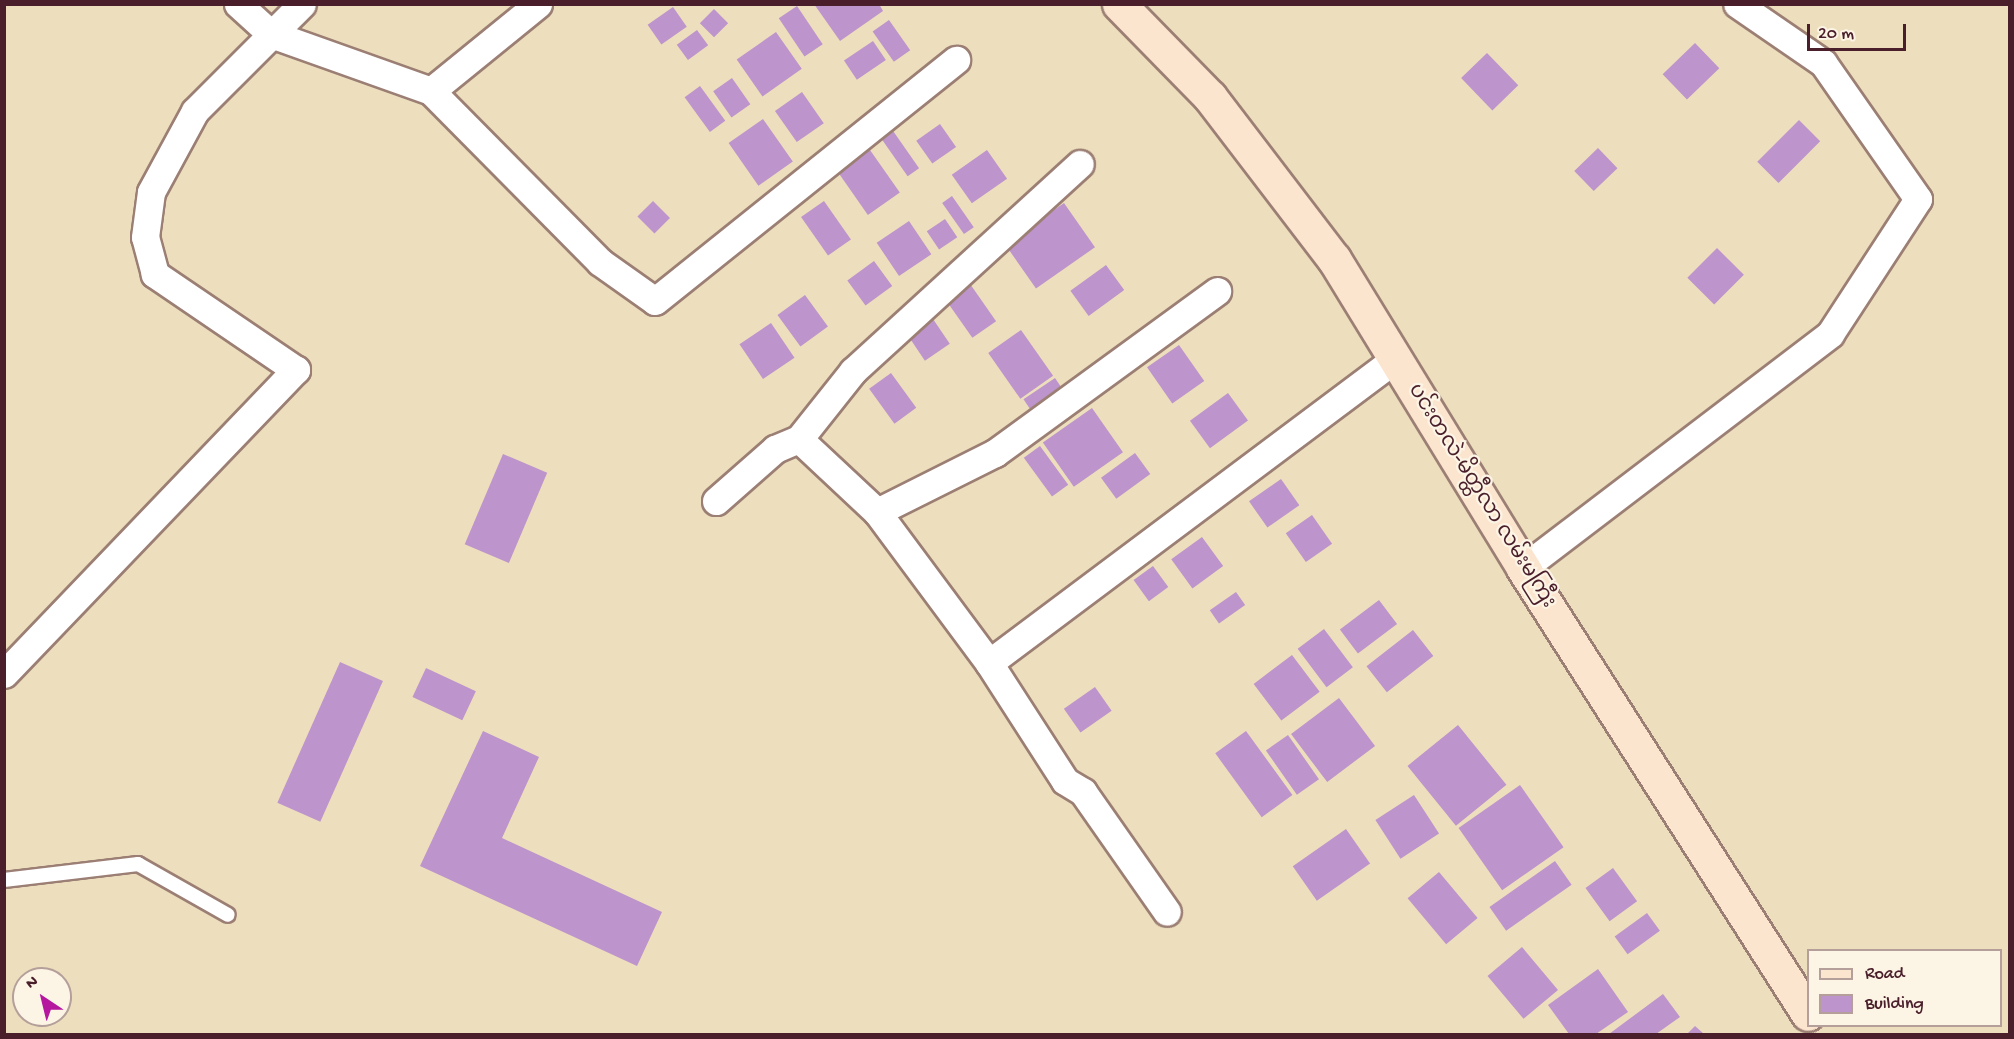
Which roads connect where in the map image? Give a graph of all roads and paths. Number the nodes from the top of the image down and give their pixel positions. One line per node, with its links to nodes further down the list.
1 (238, 4): 6 (street)
2 (302, 4): 6 (street)
3 (538, 4): 8 (street)
4 (1119, 4): 11 (street, ပင်းတလဲ-မိတ္ထီလာ လမ်းမကြီး)
5 (1737, 4): 15 (street)
6 (271, 34): 8 (street); 17 (street)
7 (956, 60): 8 (street)
8 (431, 91)
9 (1080, 164): 12 (street)
10 (1216, 291): 14 (street)
11 (1395, 359): 15 (street, ပင်းတလဲ-မိတ္ထီလာ လမ်းမကြီး); 16 (street)
12 (799, 439): 13 (street); 14 (street)
13 (716, 501)
14 (877, 512): 16 (street)
15 (1523, 568): 21 (street, ပင်းတလဲ-မိတ္ထီလာ လမ်းမကြီး)
16 (989, 663): 19 (street)
17 (4, 674)
18 (4, 880): 20 (lane)
19 (1167, 912)
20 (228, 915)
21 (1807, 1011)

